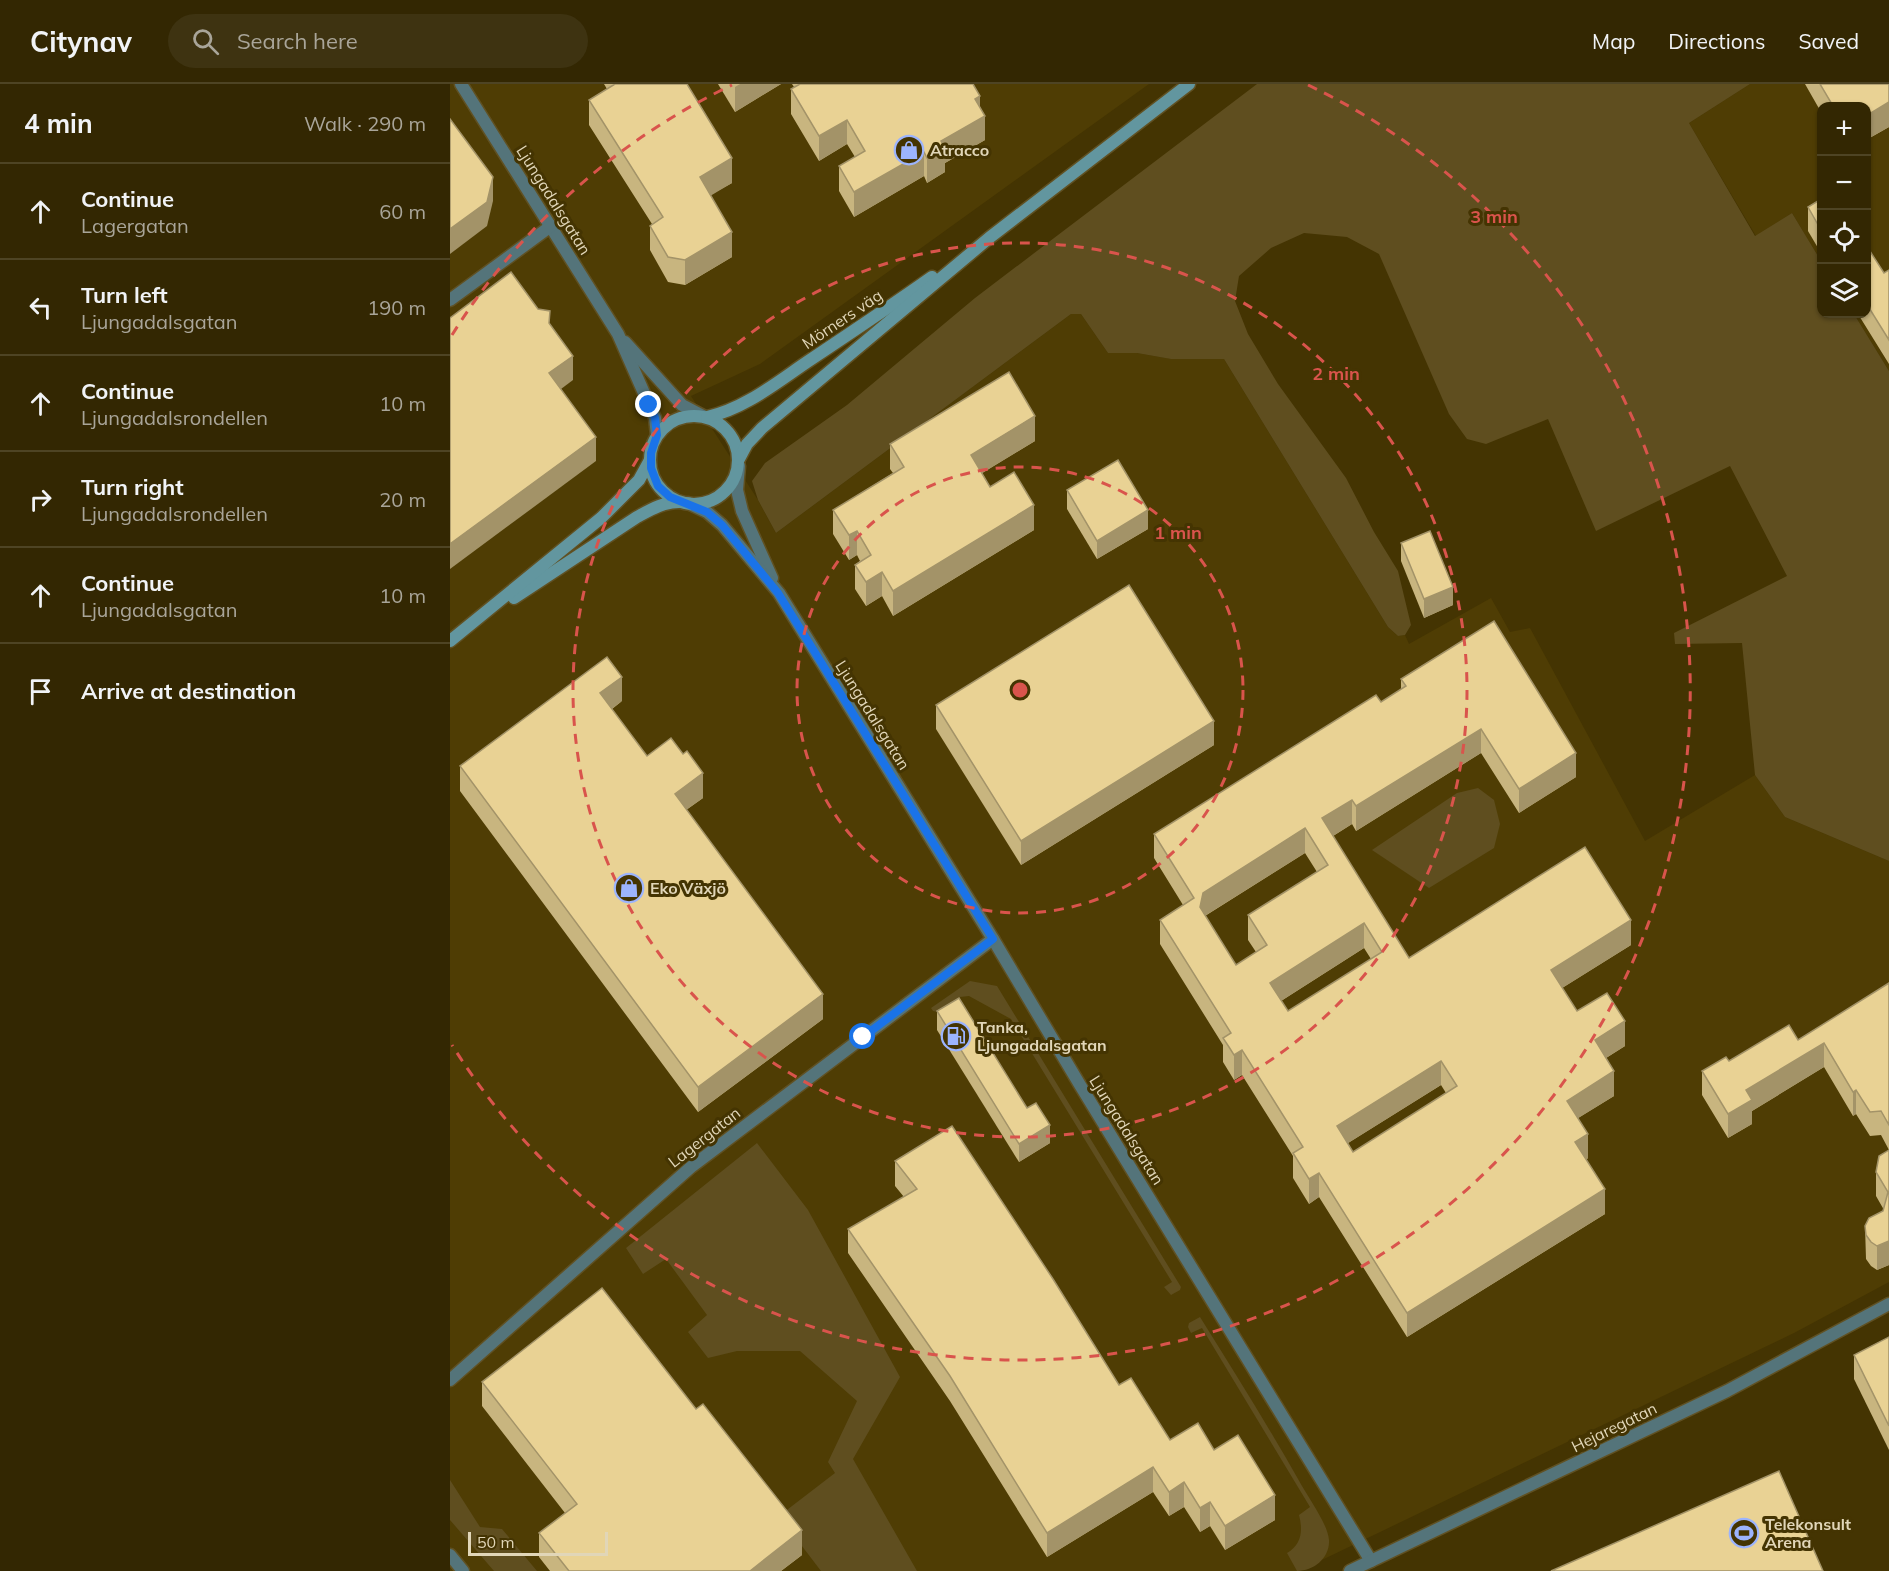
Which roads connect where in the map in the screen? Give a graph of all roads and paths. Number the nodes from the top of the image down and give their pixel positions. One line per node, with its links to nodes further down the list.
1 (461, 84): 3 (street, Ljungadalsgatan)
2 (1189, 84): 4 (main road, Mörners väg)
3 (551, 226): 5 (street); 6 (street, Ljungadalsgatan)
4 (989, 238): 7 (main road, Mörners väg); 10 (main road, Mörners väg)
5 (450, 300)
6 (618, 334): 7 (street, Ljungadalsgatan); 8 (street, Ljungadalsgatan)
7 (705, 416): 8 (main road); 10 (main road)
8 (657, 435): 9 (main road)
9 (650, 460): 11 (main road); 13 (main road)
10 (739, 462): 11 (main road); 12 (street, Ljungadalsgatan)
11 (683, 502): 12 (street, Ljungadalsgatan); 13 (main road)
12 (778, 593): 14 (street, Ljungadalsgatan)
13 (453, 639)
14 (993, 939): 16 (street, Lagergatan); 18 (street, Ljungadalsgatan)
15 (1889, 1304): 18 (street, Hejaregatan)
16 (450, 1380)
17 (450, 1555): 19 (street)
18 (1371, 1561): 20 (street, Hejaregatan)
19 (463, 1571)
20 (1350, 1571)

